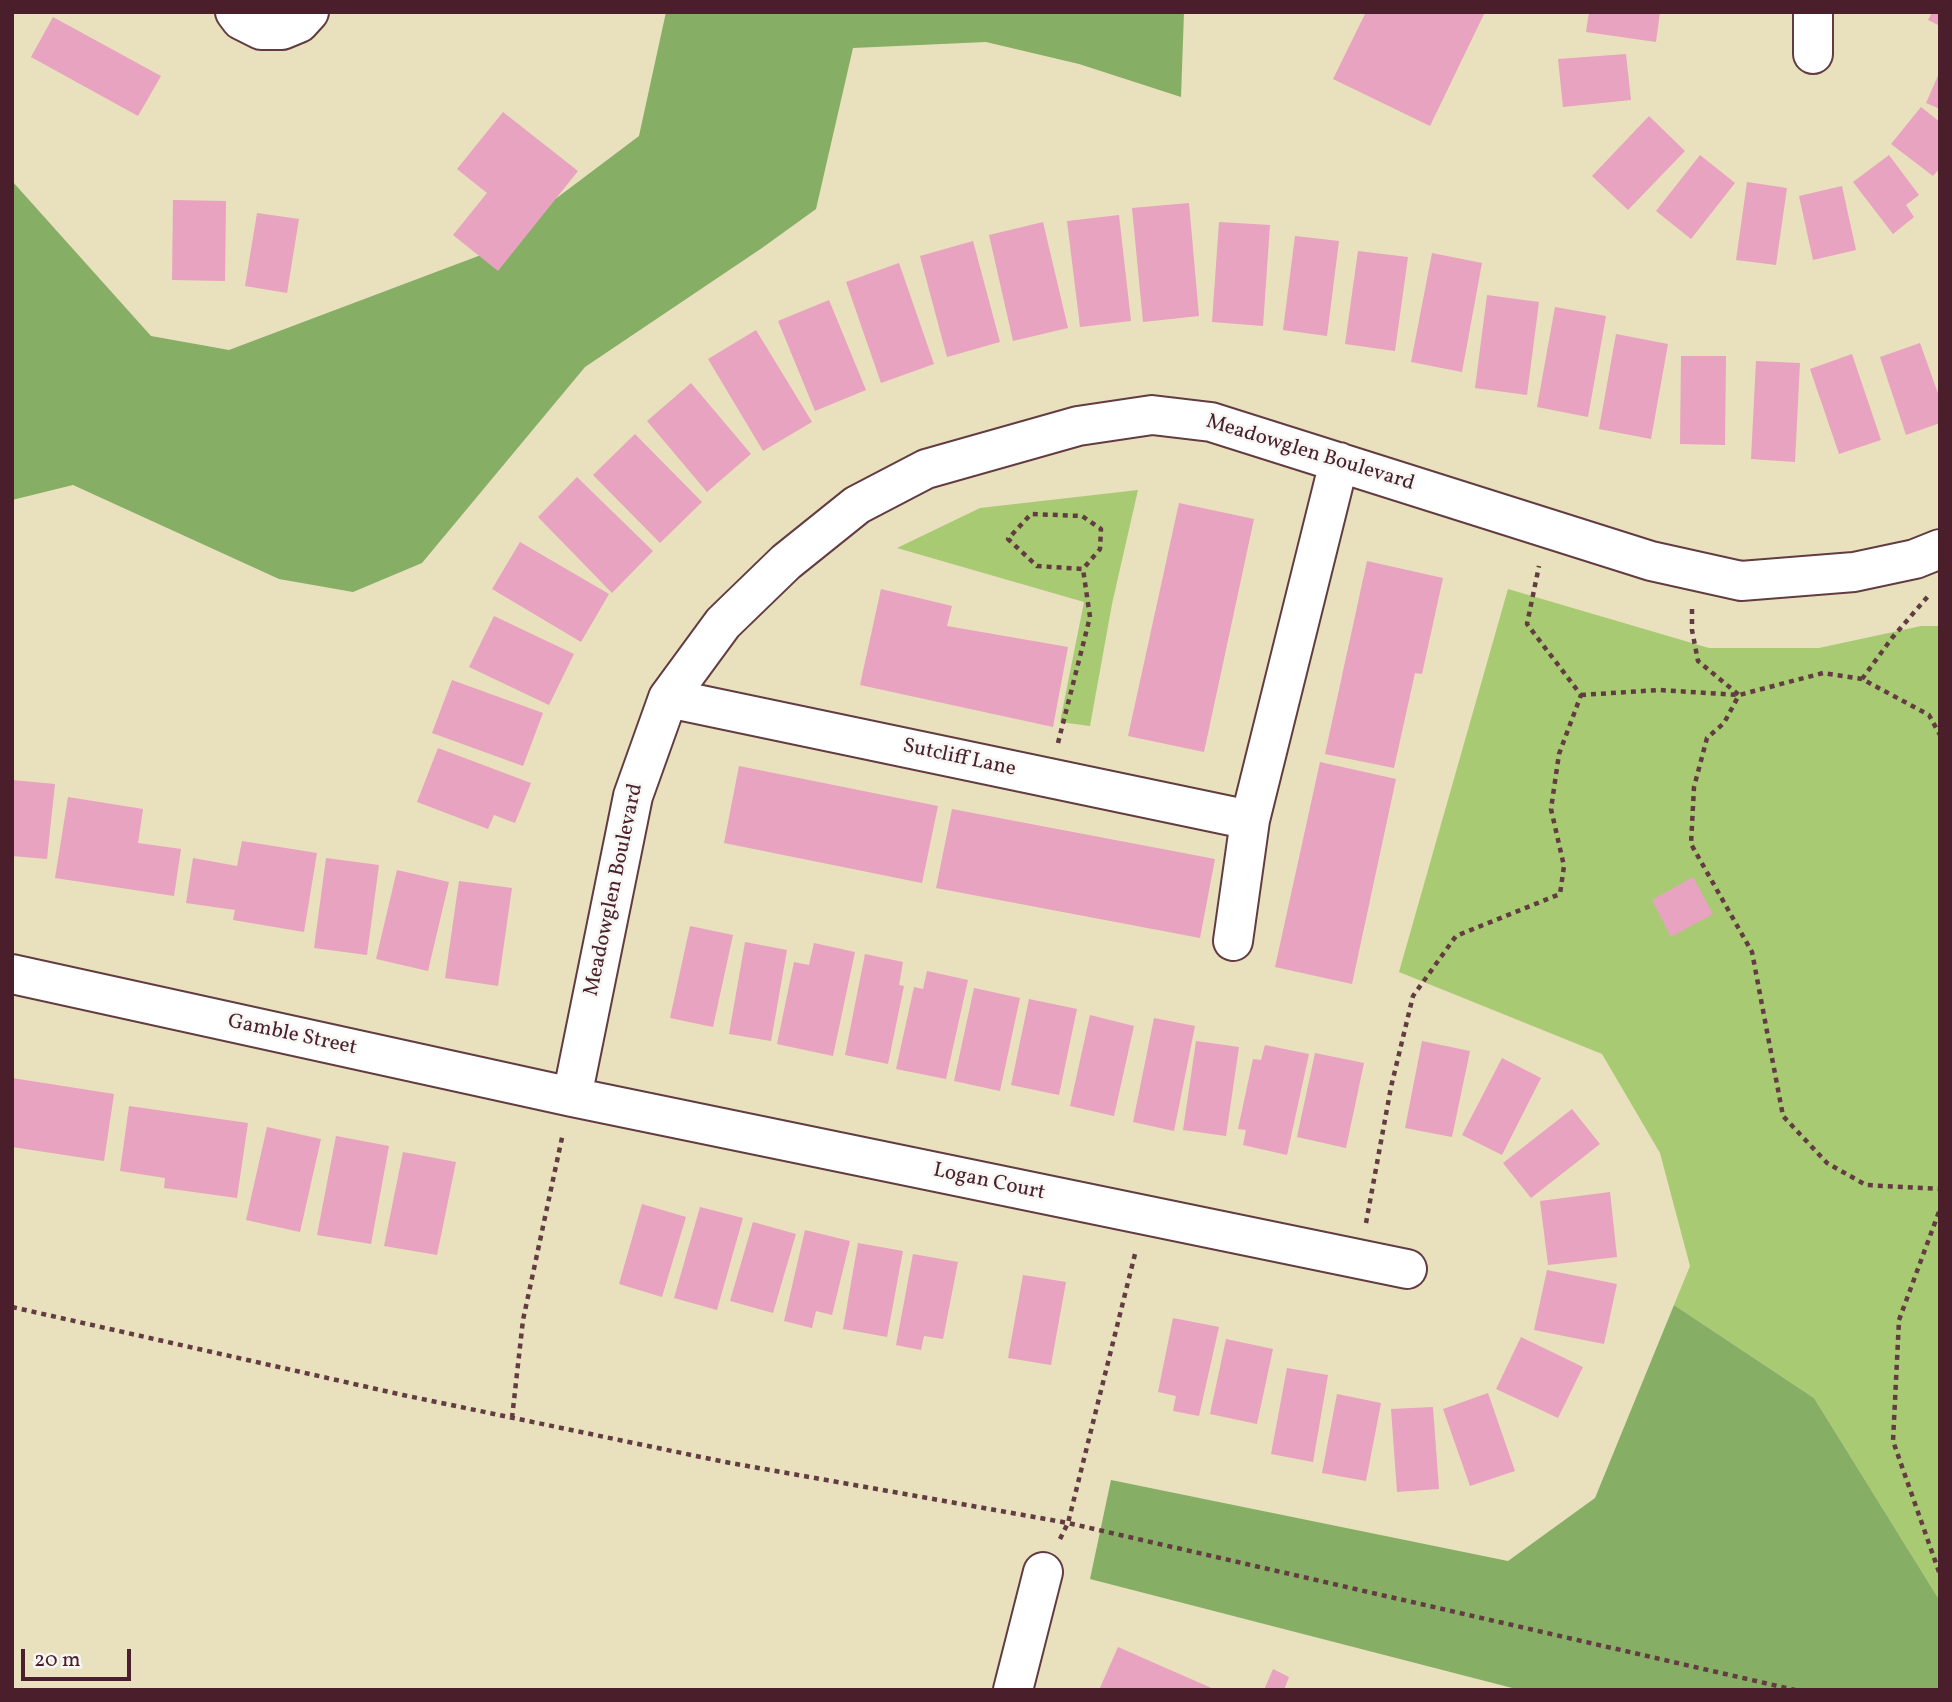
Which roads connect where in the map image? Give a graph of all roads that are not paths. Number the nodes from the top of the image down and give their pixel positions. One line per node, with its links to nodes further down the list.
1 (235, 12): 2 (street)
2 (309, 12)
3 (1813, 12): 4 (street)
4 (1813, 54)
5 (1339, 462): 6 (street, Meadowglen Boulevard); 7 (street, Meadowglen Boulevard); 8 (street)
6 (1940, 549)
7 (668, 698): 8 (street, Sutcliff Lane); 11 (street, Meadowglen Boulevard)
8 (1250, 820): 9 (street)
9 (1233, 941)
10 (12, 974): 11 (street, Gamble Street)
11 (572, 1097): 12 (street, Logan Court)
12 (1407, 1269)
13 (1043, 1572): 14 (street)
14 (1013, 1690)

